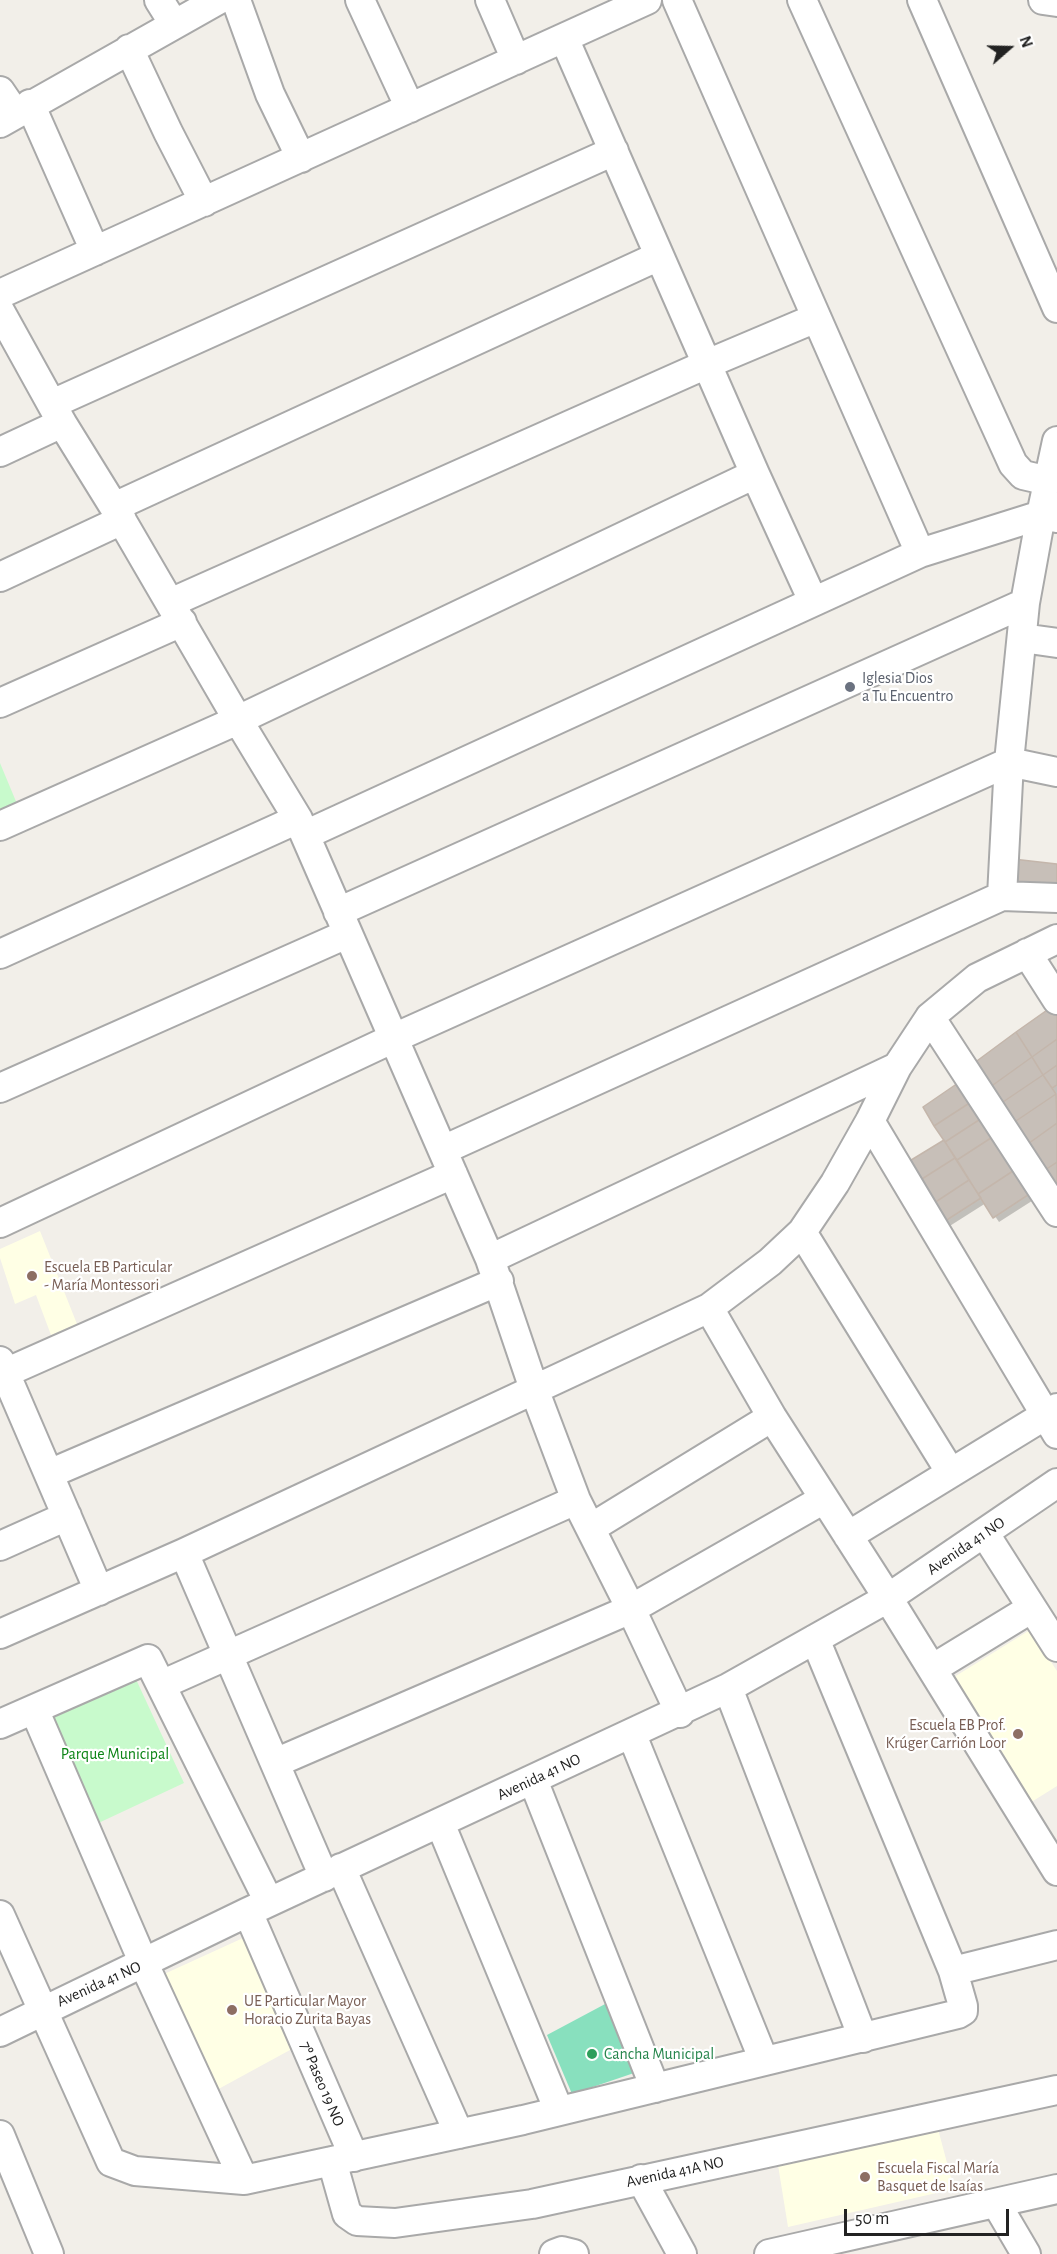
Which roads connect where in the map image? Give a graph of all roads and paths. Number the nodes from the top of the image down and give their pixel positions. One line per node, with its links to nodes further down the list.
1 (159, 0): 10 (street)
2 (218, 0): 10 (street)
3 (236, 0): 17 (street)
4 (360, 0): 15 (street)
5 (490, 0): 13 (street)
6 (647, 0): 11 (street)
7 (677, 0): 24 (street)
8 (802, 0): 30 (street)
9 (922, 0): 22 (street)
10 (174, 24): 12 (street)
11 (564, 38): 13 (street); 16 (street)
12 (129, 49): 14 (street); 18 (street)
13 (516, 60): 15 (street)
14 (11, 108): 19 (street)
15 (410, 108): 17 (street)
16 (614, 151): 20 (street); 26 (street)
17 (301, 158): 18 (street)
18 (204, 202): 19 (street)
19 (95, 251): 21 (street)
20 (659, 256): 25 (street); 31 (street)
21 (0, 294)
22 (1057, 309)
23 (0, 311): 26 (street)
24 (816, 318): 25 (street); 33 (street)
25 (707, 364): 29 (street); 37 (street)
26 (57, 414): 28 (street); 31 (street)
27 (1057, 441): 30 (street)
28 (0, 452)
29 (755, 474): 35 (street); 41 (street)
30 (1049, 481): 32 (street)
31 (118, 514): 34 (street); 37 (street)
32 (1049, 516): 33 (street); 36 (street)
33 (920, 553): 35 (street)
34 (0, 577)
35 (813, 601): 45 (street)
36 (1025, 603): 38 (street); 48 (street)
37 (176, 613): 40 (street); 41 (street)
38 (1022, 638): 39 (street); 42 (street)
39 (1057, 643)
40 (0, 703)
41 (238, 720): 44 (street); 45 (street)
42 (1009, 762): 43 (street); 46 (street); 54 (street)
43 (1057, 772)
44 (0, 826)
45 (301, 827): 48 (street); 51 (street)
46 (1002, 896): 47 (street); 58 (street)
47 (1057, 898)
48 (343, 923): 54 (street); 56 (street)
49 (1057, 939): 50 (street)
50 (1027, 953): 52 (street); 53 (street)
51 (0, 954)
52 (1057, 1000)
53 (930, 1017): 55 (street); 59 (street)
54 (394, 1038): 58 (street); 60 (street)
55 (897, 1067): 57 (street); 62 (street)
56 (0, 1088)
57 (870, 1121): 61 (street); 67 (street)
58 (448, 1162): 62 (street); 64 (street)
59 (1057, 1212)
60 (0, 1223)
61 (802, 1232): 63 (street); 68 (street)
62 (495, 1270): 65 (street); 69 (street)
63 (709, 1308): 65 (street); 66 (street)
64 (3, 1367): 69 (street)
65 (534, 1389): 72 (street); 78 (street)
66 (772, 1417): 71 (street); 74 (street)
67 (1053, 1419): 68 (street)
68 (951, 1473): 76 (street)
69 (49, 1474): 73 (street)
70 (1057, 1483): 75 (street, Avenida 41 NO)
71 (824, 1499): 76 (street); 82 (street)
72 (576, 1500): 74 (street); 86 (street)
73 (67, 1516): 77 (street); 79 (street)
74 (591, 1528): 82 (street)
75 (985, 1534): 80 (street, Avenida 41 NO); 81 (street)
76 (848, 1536): 80 (street)
77 (0, 1546)
78 (184, 1553): 79 (street); 86 (street)
79 (99, 1591): 83 (street)
80 (888, 1598): 84 (street, Avenida 41 NO); 87 (street)
81 (1032, 1608): 85 (street); 87 (street)
82 (632, 1609): 91 (street); 94 (street)
83 (0, 1634)
84 (815, 1639): 89 (street, Avenida 41 NO); 103 (street)
85 (1057, 1647)
86 (227, 1656): 88 (street); 94 (street)
87 (932, 1669): 97 (street)
88 (161, 1685): 90 (street, 7º Paseo 19 NO); 99 (street, 7º Paseo 19 NO)
89 (728, 1688): 91 (street, Avenida 41 NO); 106 (street)
90 (34, 1709): 92 (street); 102 (street)
91 (680, 1713): 93 (street, Avenida 41 NO)
92 (0, 1724)
93 (632, 1735): 95 (street, Avenida 41 NO); 107 (street)
94 (274, 1763): 98 (street)
95 (533, 1780): 96 (street, Avenida 41 NO); 108 (street)
96 (440, 1823): 98 (street, Avenida 41 NO); 110 (street)
97 (1057, 1871)
98 (333, 1872): 99 (street, Avenida 41 NO); 111 (street)
99 (259, 1907): 102 (street, Avenida 41 NO); 113 (street, 7º Paseo 19 NO)
100 (0, 1915): 104 (street)
101 (1057, 1944): 103 (street)
102 (144, 1964): 104 (street, Avenida 41 NO); 115 (street)
103 (953, 1971): 106 (street)
104 (42, 2010): 105 (street, Avenida 41 NO); 115 (street)
105 (0, 2032)
106 (863, 2038): 107 (street)
107 (764, 2061): 108 (street)
108 (655, 2088): 110 (street)
109 (1057, 2090): 114 (street, Avenida 41A NO)
110 (559, 2111): 111 (street)
111 (459, 2134): 113 (street)
112 (0, 2135): 119 (street)
113 (343, 2159): 114 (street, Avenida 41A NO); 115 (street)
114 (641, 2179): 122 (street)
115 (244, 2180)
116 (1057, 2189): 117 (street)
117 (996, 2203): 118 (street); 124 (street)
118 (833, 2247): 123 (street)
119 (49, 2254)
120 (554, 2254): 121 (street)
121 (574, 2254)
122 (682, 2254)
123 (769, 2254)
124 (1026, 2254)

